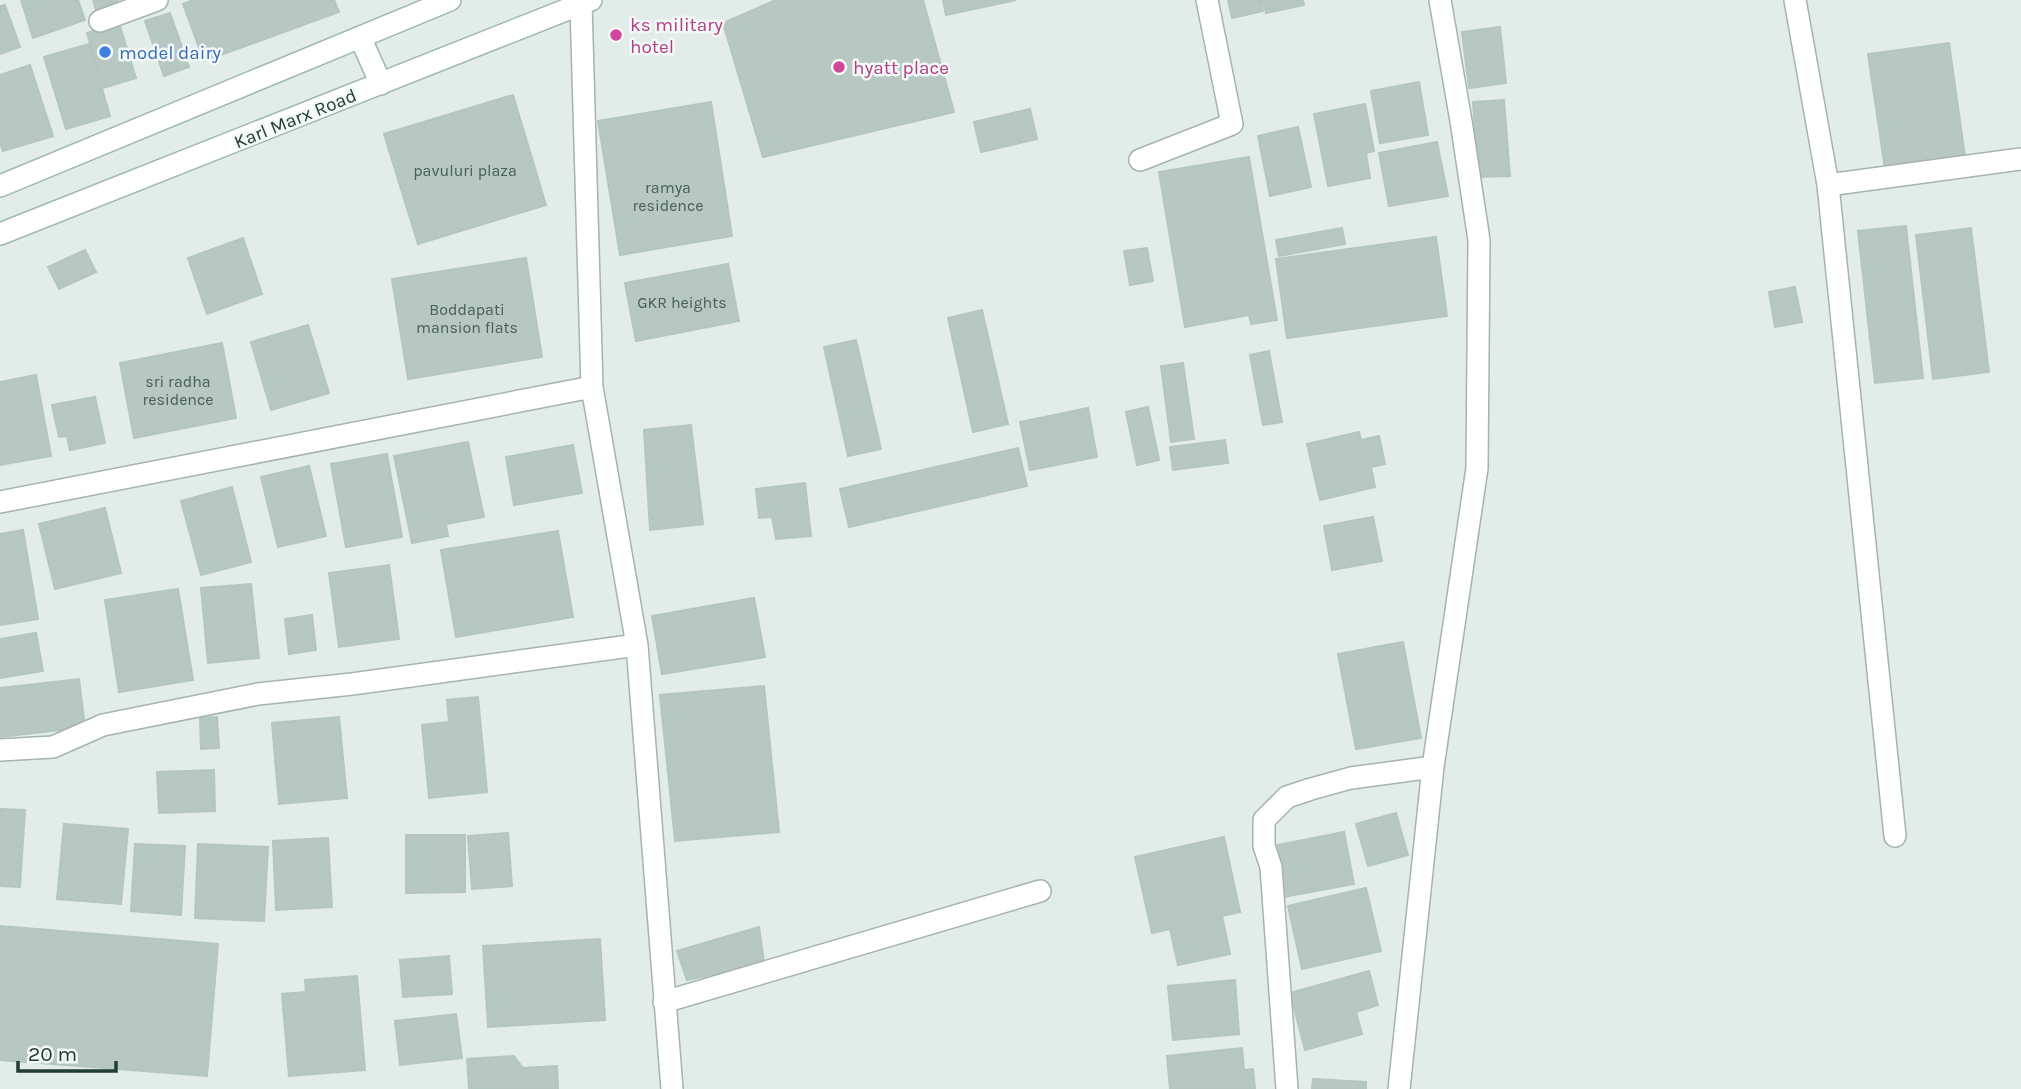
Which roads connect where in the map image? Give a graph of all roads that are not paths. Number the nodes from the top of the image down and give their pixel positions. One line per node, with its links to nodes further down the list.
1 (157, 0): 7 (street)
2 (450, 0): 8 (street)
3 (1207, 0): 11 (street)
4 (1440, 0): 19 (street)
5 (1795, 0): 12 (street)
6 (586, 2): 9 (street, Karl Marx Road); 15 (street)
7 (100, 21)
8 (360, 37): 9 (street); 13 (street)
9 (381, 84): 14 (street, Karl Marx Road)
10 (2021, 159): 12 (street)
11 (1140, 160)
12 (1828, 185): 20 (street)
13 (0, 186)
14 (0, 234)
15 (592, 387): 16 (street); 17 (street)
16 (0, 502)
17 (637, 645): 18 (street); 22 (street)
18 (0, 750)
19 (1433, 767): 24 (street); 25 (street)
20 (1895, 836)
21 (1040, 891): 22 (street)
22 (664, 1002): 23 (street)
23 (672, 1089)
24 (1287, 1089)
25 (1399, 1089)

